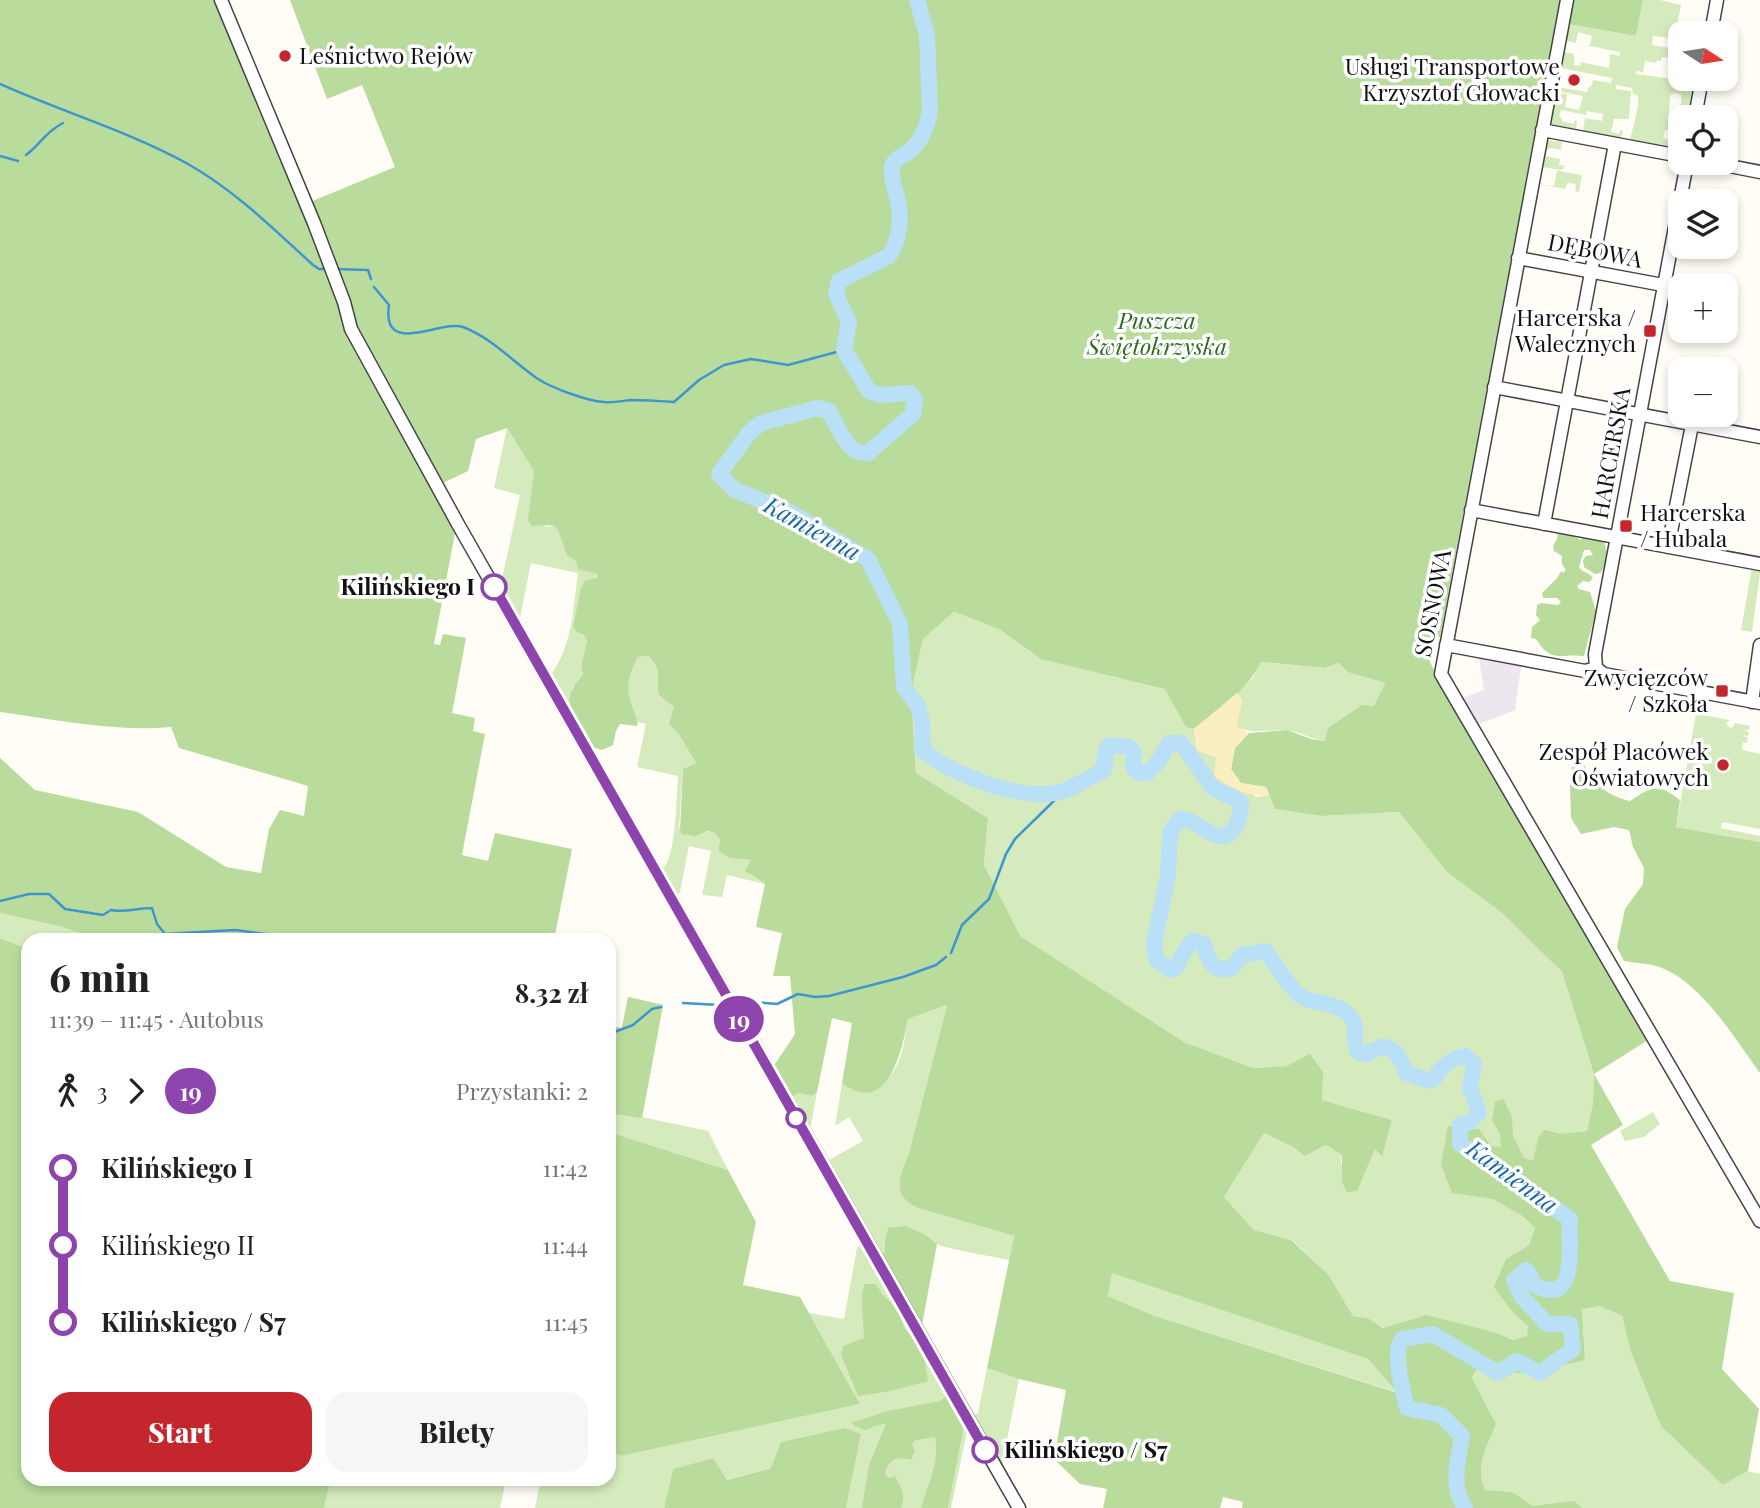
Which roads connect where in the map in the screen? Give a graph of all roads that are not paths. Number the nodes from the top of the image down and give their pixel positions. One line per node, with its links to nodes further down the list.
1 (221, 0): 31 (street)
2 (1567, 0): 5 (street, SOSNOWA)
3 (1717, 0): 4 (street)
4 (1713, 21)
5 (1542, 130): 6 (street); 11 (street, SOSNOWA)
6 (1615, 144): 7 (street); 12 (street)
7 (1668, 154)
8 (1738, 168): 9 (street)
9 (1760, 172)
10 (1684, 175): 13 (street, HARCERSKA)
11 (1518, 258): 12 (street, DĘBOWA); 14 (street, SOSNOWA)
12 (1590, 271): 13 (street, DĘBOWA); 15 (street)
13 (1663, 285): 16 (street, HARCERSKA)
14 (1494, 387): 15 (street); 21 (street, SOSNOWA)
15 (1566, 401): 16 (street); 22 (street)
16 (1639, 415): 17 (street); 23 (street, HARCERSKA)
17 (1668, 420)
18 (1692, 427): 24 (street)
19 (1703, 427): 20 (street)
20 (1760, 437)
21 (1471, 510): 22 (street); 26 (street, SOSNOWA)
22 (1544, 524): 23 (street)
23 (1617, 538): 24 (street); 28 (street, HARCERSKA)
24 (1668, 547): 25 (street)
25 (1760, 564)
26 (1446, 645): 28 (street); 30 (street, SOSNOWA)
27 (1760, 645): 29 (street)
28 (1596, 668): 29 (street)
29 (1756, 703)
30 (1760, 1220)
31 (1019, 1508)

